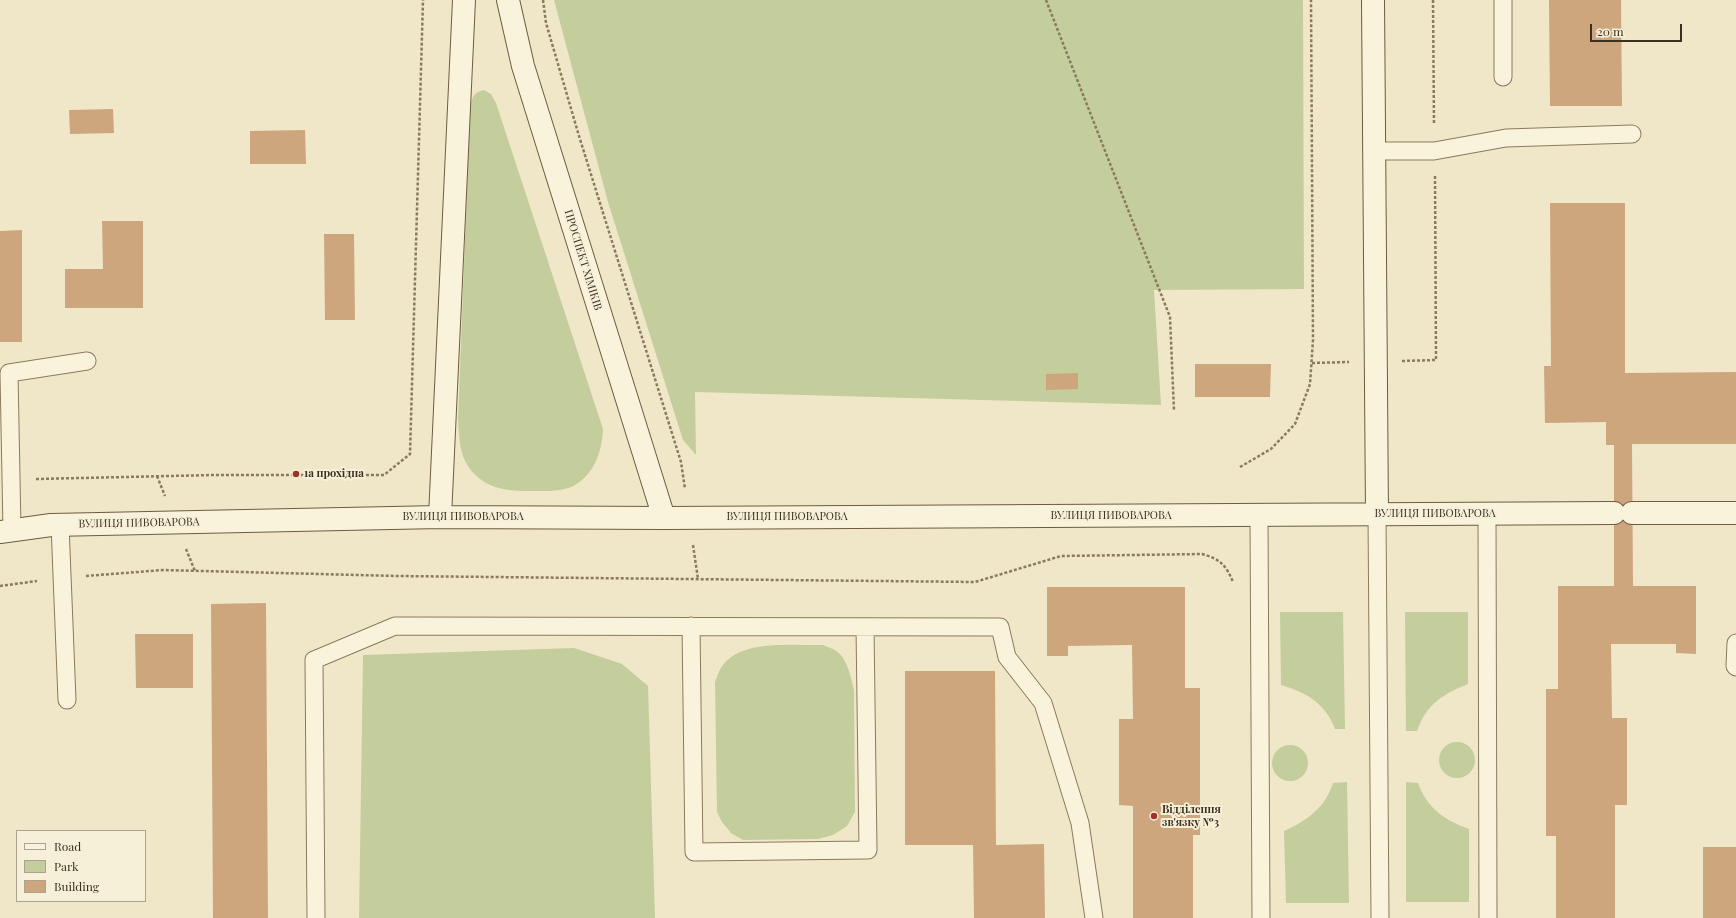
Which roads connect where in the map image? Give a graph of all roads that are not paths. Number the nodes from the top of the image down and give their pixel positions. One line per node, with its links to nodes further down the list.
1 (464, 0): 14 (street)
2 (508, 0): 15 (street, ПРОСПЕКТ ХІМІКІВ)
3 (1373, 0): 7 (street)
4 (1503, 0): 5 (lane)
5 (1503, 77)
6 (1632, 134): 7 (lane)
7 (1374, 151): 11 (street)
8 (87, 361): 9 (lane)
9 (4, 371): 17 (lane)
10 (1736, 513): 12 (street, ВУЛИЦЯ ПИВОВАРОВА)
11 (1376, 514): 12 (street, ВУЛИЦЯ ПИВОВАРОВА); 13 (street, ВУЛИЦЯ ПИВОВАРОВА); 26 (lane)
12 (1487, 514): 27 (lane)
13 (1260, 515): 15 (street, ВУЛИЦЯ ПИВОВАРОВА); 25 (lane)
14 (440, 517): 15 (street, ВУЛИЦЯ ПИВОВАРОВА); 16 (street, ВУЛИЦЯ ПИВОВАРОВА)
15 (664, 518)
16 (60, 525): 17 (street, ВУЛИЦЯ ПИВОВАРОВА); 22 (lane)
17 (6, 531)
18 (691, 626): 19 (lane); 19 (lane); 23 (lane)
19 (865, 627): 24 (lane)
20 (1736, 643): 21 (lane)
21 (1736, 667)
22 (66, 700)
23 (316, 918)
24 (1094, 918)
25 (1261, 918)
26 (1380, 918)
27 (1488, 918)

